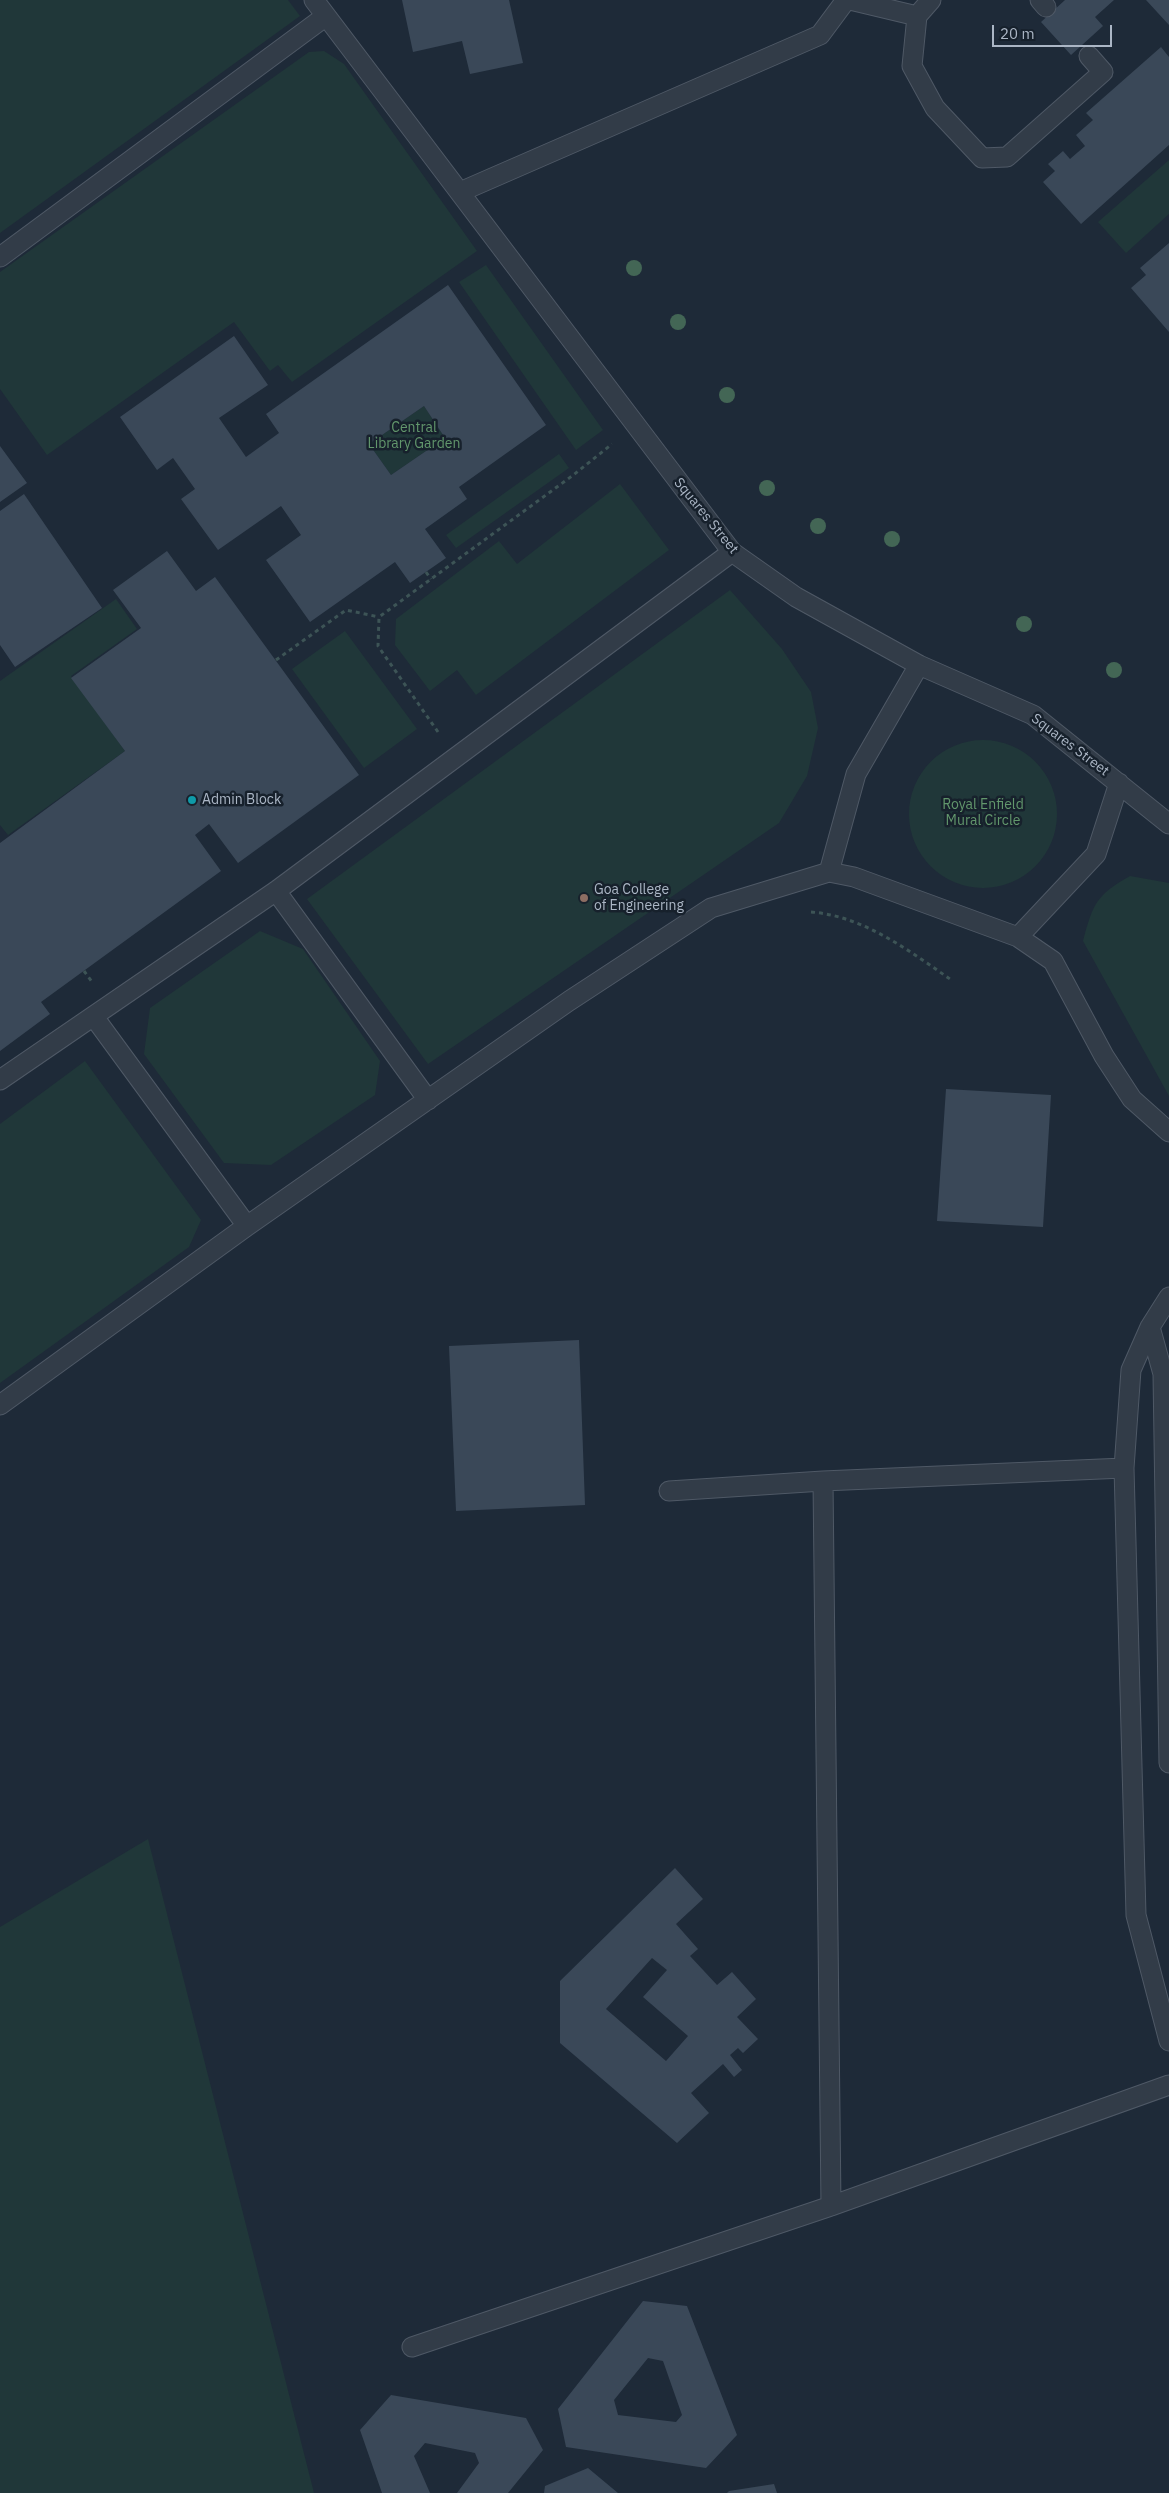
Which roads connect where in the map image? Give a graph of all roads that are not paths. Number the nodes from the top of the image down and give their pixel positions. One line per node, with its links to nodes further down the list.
1 (314, 0): 4 (lane, Squares Street)
2 (848, 0): 5 (lane); 7 (lane)
3 (931, 0): 5 (lane)
4 (326, 16): 7 (lane, Squares Street); 8 (lane)
5 (917, 16): 6 (lane)
6 (1088, 56)
7 (460, 192): 9 (lane, Squares Street)
8 (0, 256)
9 (732, 552): 10 (lane, Squares Street); 14 (lane)
10 (919, 665): 11 (lane, Squares Street); 13 (lane)
11 (1119, 783): 12 (lane, Squares Street); 15 (lane)
12 (1169, 824)
13 (829, 872): 15 (lane); 18 (lane)
14 (276, 891): 16 (lane); 18 (lane)
15 (1018, 937): 19 (lane)
16 (94, 1017): 17 (lane); 20 (lane)
17 (0, 1080)
18 (428, 1100): 20 (lane)
19 (1169, 1132)
20 (247, 1226): 23 (lane)
21 (1169, 1298): 22 (lane)
22 (1150, 1327): 24 (lane); 27 (lane)
23 (0, 1405)
24 (1124, 1468): 25 (lane); 28 (lane)
25 (823, 1481): 26 (lane); 30 (lane)
26 (669, 1490)
27 (1169, 1763)
28 (1169, 2041)
29 (1169, 2086): 30 (lane)
30 (830, 2206): 31 (lane)
31 (412, 2348)

